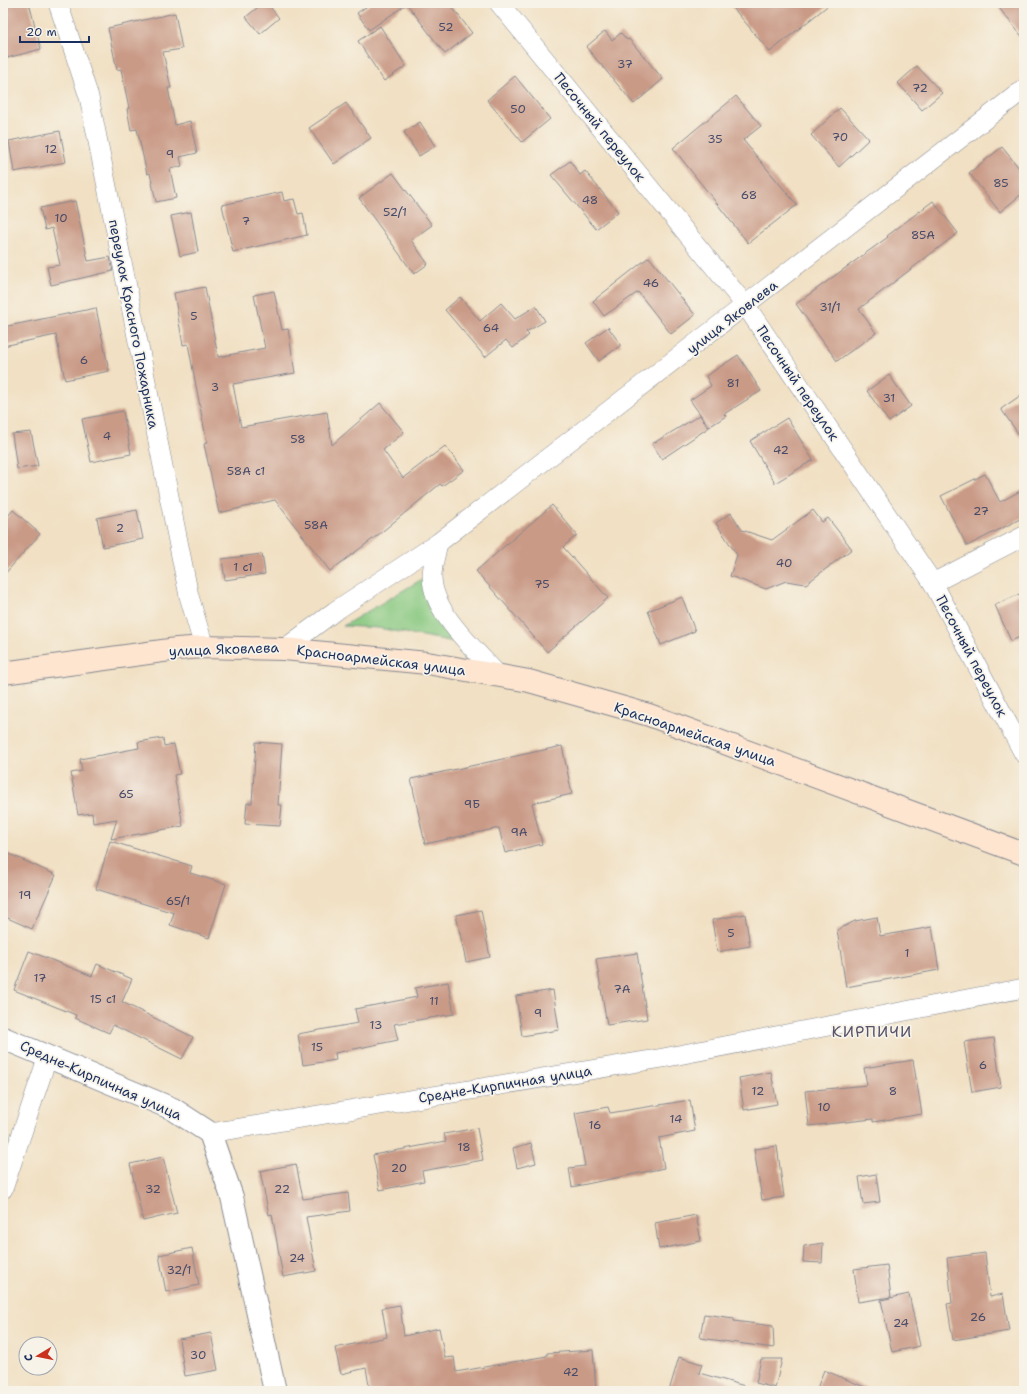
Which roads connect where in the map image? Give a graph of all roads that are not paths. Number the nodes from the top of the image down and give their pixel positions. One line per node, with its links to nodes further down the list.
1 (58, 3): 8 (street, переулок Красного Пожарника)
2 (499, 3): 4 (street, Песочный переулок)
3 (1024, 89): 4 (street, улица Яковлева)
4 (746, 306): 6 (street, улица Яковлева); 7 (street, Песочный переулок)
5 (1024, 536): 7 (street)
6 (438, 543): 9 (street, улица Яковлева); 11 (street)
7 (934, 583): 12 (street, Песочный переулок)
8 (204, 647): 9 (main road, улица Яковлева); 10 (main road, улица Яковлева)
9 (284, 649): 11 (main road, Красноармейская улица)
10 (3, 673)
11 (498, 675): 13 (main road, Красноармейская улица)
12 (1024, 754)
13 (1024, 854)
14 (1024, 988): 17 (street, Средне-Кирпичная улица)
15 (3, 1038): 16 (street, Средне-Кирпичная улица)
16 (48, 1056): 17 (street, Средне-Кирпичная улица); 18 (street)
17 (210, 1133): 19 (street)
18 (3, 1190)
19 (275, 1391)

